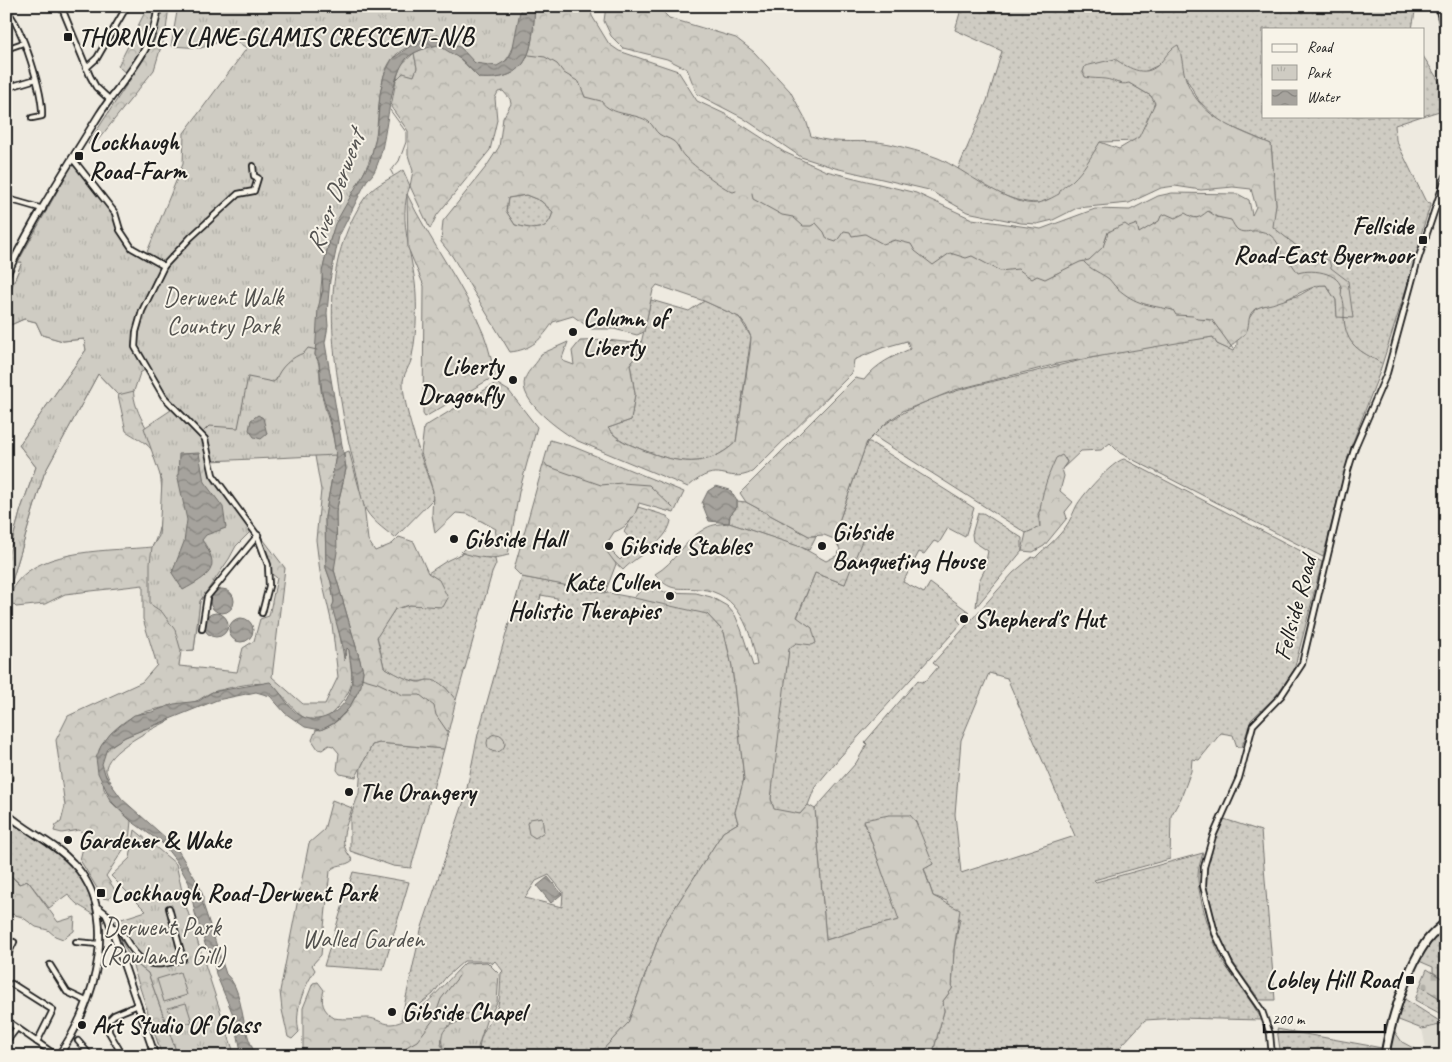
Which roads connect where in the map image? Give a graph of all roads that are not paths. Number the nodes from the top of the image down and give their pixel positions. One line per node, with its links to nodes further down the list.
1 (61, 6): 9 (street)
2 (127, 6): 9 (street)
3 (158, 6): 12 (main road)
4 (1438, 6): 6 (street)
5 (6, 10): 7 (street)
6 (1446, 40)
7 (23, 43): 8 (street); 10 (street)
8 (6, 49)
9 (86, 68): 12 (street)
10 (36, 79): 11 (street); 13 (street)
11 (6, 88)
12 (110, 99): 14 (main road)
13 (32, 118)
14 (72, 158): 18 (main road); 20 (street)
15 (253, 166): 20 (street)
16 (1446, 176): 48 (street, Fellside Road)
17 (7, 200): 18 (street)
18 (43, 209): 19 (main road)
19 (9, 264): 21 (main road)
20 (162, 265): 22 (street)
21 (6, 276)
22 (258, 535): 23 (street); 24 (street)
23 (262, 613)
24 (202, 629)
25 (6, 813): 26 (main road)
26 (98, 908): 28 (main road); 30 (main road)
27 (169, 908): 30 (street)
28 (99, 919): 30 (main road); 33 (main road)
29 (1446, 922): 49 (highway)
30 (111, 924): 38 (main road)
31 (14, 942): 34 (street)
32 (76, 942): 33 (street)
33 (98, 944): 37 (main road)
34 (6, 958)
35 (50, 965): 37 (street)
36 (12, 984): 43 (street)
37 (86, 1001): 44 (main road)
38 (138, 1005): 46 (street); 47 (main road)
39 (6, 1020): 40 (street)
40 (17, 1028): 42 (street); 43 (street)
41 (78, 1041): 45 (street)
42 (6, 1042)
43 (37, 1042): 44 (street)
44 (57, 1056)
45 (87, 1056)
46 (123, 1056)
47 (155, 1056)
48 (1272, 1056)
49 (1385, 1056)

